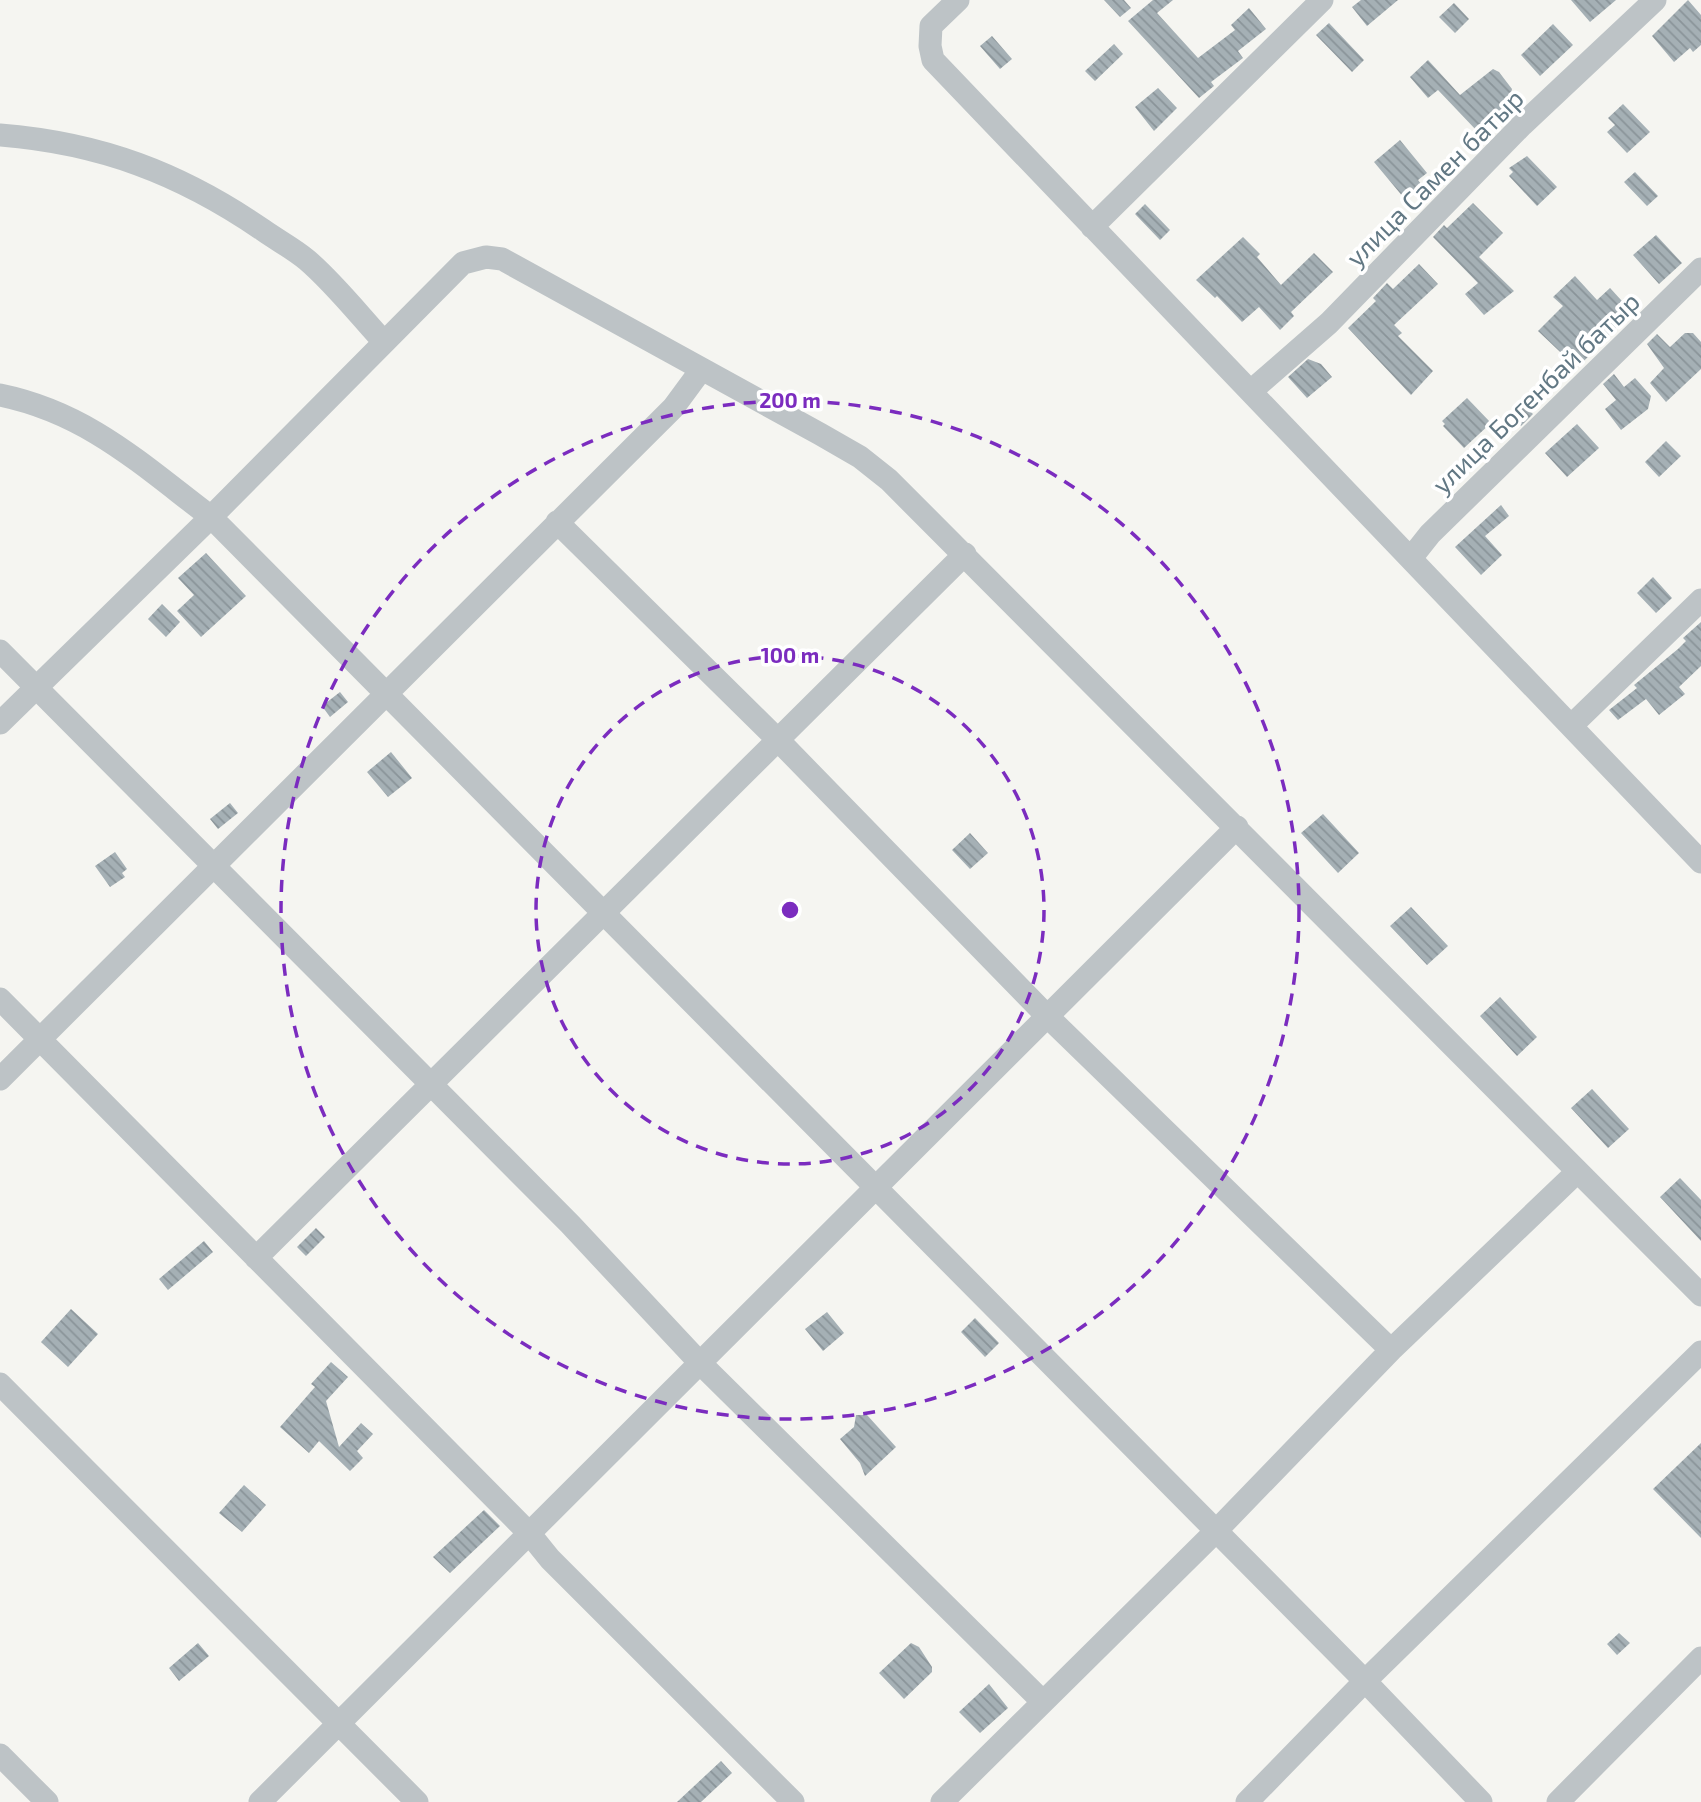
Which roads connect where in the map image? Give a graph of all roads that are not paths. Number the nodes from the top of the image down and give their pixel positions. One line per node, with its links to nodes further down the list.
1 (958, 0): 5 (street)
2 (1322, 0): 5 (street)
3 (1655, 0): 9 (street, улица Самен батыр)
4 (0, 135): 7 (street)
5 (1092, 227): 9 (street)
6 (1701, 269): 14 (street, улица Богенбай батыр)
7 (384, 342): 8 (street); 11 (street)
8 (701, 370): 12 (street); 13 (street)
9 (1251, 391): 14 (street)
10 (0, 395): 11 (street)
11 (211, 517): 17 (street); 18 (street)
12 (557, 522): 18 (street); 21 (street)
13 (965, 554): 21 (street); 22 (street)
14 (1411, 558): 20 (street)
15 (1701, 600): 20 (street)
16 (0, 651): 17 (street)
17 (37, 688): 19 (street); 24 (street)
18 (384, 694): 24 (street); 25 (street)
19 (0, 723)
20 (1571, 726): 23 (street)
21 (779, 741): 25 (street); 27 (street)
22 (1237, 827): 27 (street); 31 (street)
23 (1701, 862)
24 (211, 866): 28 (street); 30 (street)
25 (602, 914): 30 (street); 32 (street)
26 (0, 999): 28 (street)
27 (1047, 1016): 32 (street); 35 (street)
28 (40, 1039): 29 (street); 33 (street)
29 (0, 1079)
30 (432, 1085): 33 (street); 37 (street)
31 (1576, 1173): 34 (street); 35 (street)
32 (876, 1188): 37 (street); 39 (street)
33 (256, 1258): 40 (street)
34 (1701, 1295)
35 (1391, 1350): 39 (street)
36 (1701, 1352): 42 (street)
37 (700, 1363): 40 (street); 43 (street)
38 (0, 1384): 44 (street)
39 (1216, 1532): 42 (street); 43 (street)
40 (530, 1533): 44 (street); 50 (street)
41 (1700, 1662): 54 (street)
42 (1365, 1681): 46 (street); 52 (street)
43 (1041, 1700): 51 (street)
44 (339, 1724): 48 (street); 49 (street)
45 (0, 1755): 47 (street)
46 (1459, 1791): 53 (street)
47 (47, 1802)
48 (260, 1802)
49 (416, 1802)
50 (793, 1802)
51 (942, 1802)
52 (1247, 1802)
53 (1481, 1802)
54 (1558, 1802)

